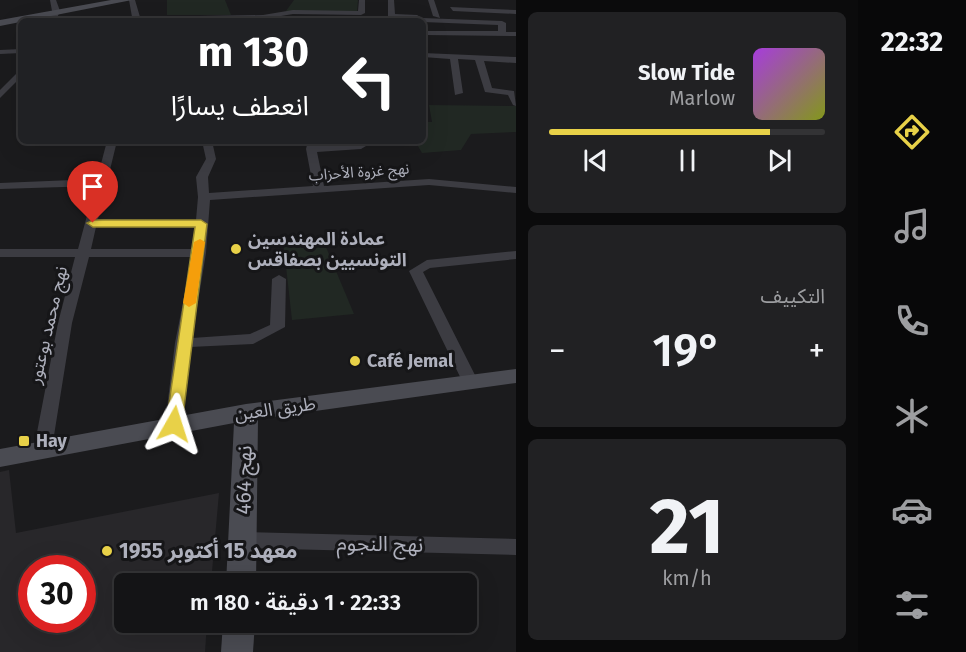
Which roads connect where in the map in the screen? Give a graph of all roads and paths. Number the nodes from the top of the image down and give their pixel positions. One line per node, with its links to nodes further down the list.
1 (53, 0): 11 (street)
2 (127, 0): 11 (street)
3 (132, 0): 13 (street)
4 (288, 0): 14 (street)
5 (362, 0): 15 (street)
6 (390, 0): 16 (street)
7 (431, 0): 10 (street)
8 (453, 9): 9 (street)
9 (516, 12)
10 (436, 16)
11 (53, 17): 12 (street)
12 (95, 18)
13 (137, 18)
14 (281, 18)
15 (283, 18)
16 (389, 18)
17 (403, 18): 18 (street)
18 (418, 18)
19 (18, 21): 21 (street)
20 (426, 21): 24 (street)
21 (0, 23)
22 (516, 34): 24 (street)
23 (426, 44): 24 (street); 27 (street)
24 (505, 47): 28 (street)
25 (18, 51): 26 (street)
26 (0, 52)
27 (454, 58): 28 (street); 31 (street)
28 (479, 58): 33 (street)
29 (18, 82): 30 (street); 32 (street)
30 (0, 84)
31 (458, 93)
32 (0, 95)
33 (516, 103)
34 (111, 144): 38 (street, نهج محمد بوعتور)
35 (208, 144): 42 (street)
36 (312, 145): 37 (street); 40 (street)
37 (361, 146)
38 (102, 182): 39 (street); 43 (street, نهج محمد بوعتور)
39 (0, 186)
40 (319, 189): 41 (street, نهج غزوة الأحزاب); 42 (street, نهج غزوة الأحزاب)
41 (516, 190)
42 (204, 197): 44 (street)
43 (93, 223): 44 (street); 47 (street, نهج محمد بوعتور)
44 (201, 224): 46 (street)
45 (0, 253): 47 (street)
46 (199, 253): 47 (street); 50 (street)
47 (84, 254): 55 (street, نهج محمد بوعتور)
48 (516, 255): 52 (street)
49 (279, 279): 50 (street)
50 (183, 343): 54 (street)
51 (516, 376): 52 (street, طريق العين)
52 (470, 381): 53 (street, طريق العين)
53 (246, 412): 54 (street, طريق العين); 57 (street, نهج 464)
54 (174, 424): 55 (street, طريق العين)
55 (43, 448): 56 (street, طريق العين)
56 (0, 458)
57 (243, 540): 58 (street, نهج النجوم); 59 (street, نهج 464)
58 (516, 547)
59 (242, 573)
60 (238, 633): 61 (street)
61 (237, 652)

